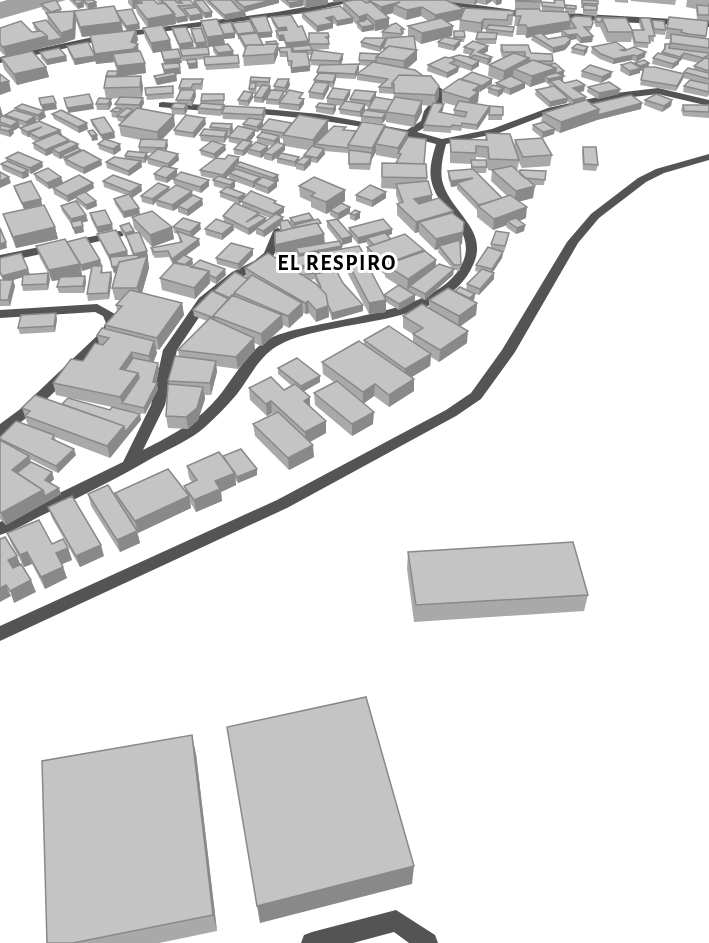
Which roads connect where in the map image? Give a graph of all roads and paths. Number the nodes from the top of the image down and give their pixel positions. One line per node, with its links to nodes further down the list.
1 (356, 0): 4 (street)
2 (425, 0): 3 (street)
3 (709, 24)
4 (0, 60)
5 (414, 72): 8 (street)
6 (709, 103): 9 (street)
7 (162, 105): 8 (street)
8 (410, 132): 9 (street)
9 (442, 142): 16 (street)
10 (709, 157): 18 (street)
11 (278, 231): 16 (street)
12 (119, 234): 13 (street)
13 (0, 259)
14 (0, 314): 15 (street)
15 (0, 432)
16 (128, 466): 17 (street)
17 (0, 529)
18 (0, 634)
19 (312, 943): 20 (street)
20 (428, 943)

